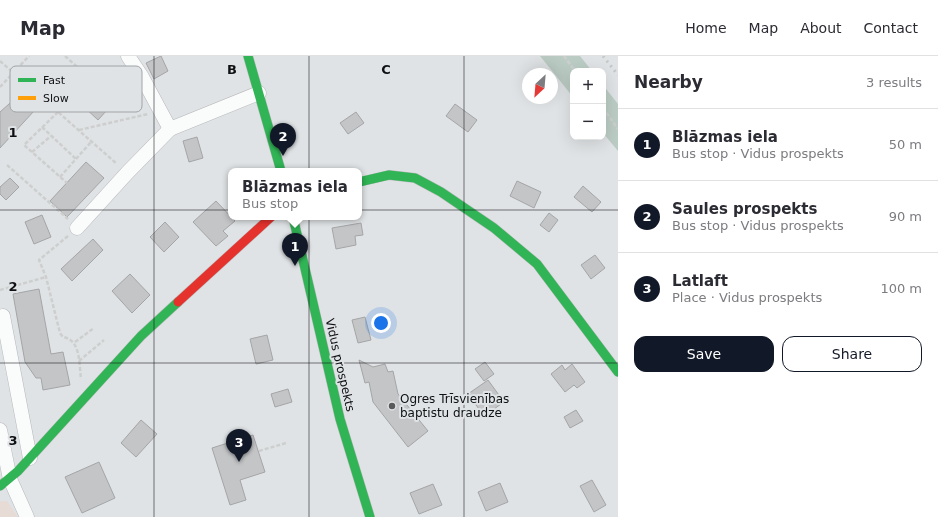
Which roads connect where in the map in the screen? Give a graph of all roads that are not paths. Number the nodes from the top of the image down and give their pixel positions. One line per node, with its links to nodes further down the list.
1 (128, 56): 3 (street)
2 (248, 56): 5 (street)
3 (135, 66)
4 (142, 76): 6 (street)
5 (259, 93): 6 (street); 7 (street)
6 (170, 129): 11 (street)
7 (280, 168)
8 (362, 181): 13 (street)
9 (268, 220): 15 (street)
10 (294, 220): 18 (street, Vidus prospekts)
11 (77, 228)
12 (3, 316): 15 (street)
13 (618, 372)
14 (0, 430): 16 (street)
15 (30, 458): 16 (street)
16 (5, 482): 17 (street)
17 (27, 517)
18 (370, 517)

